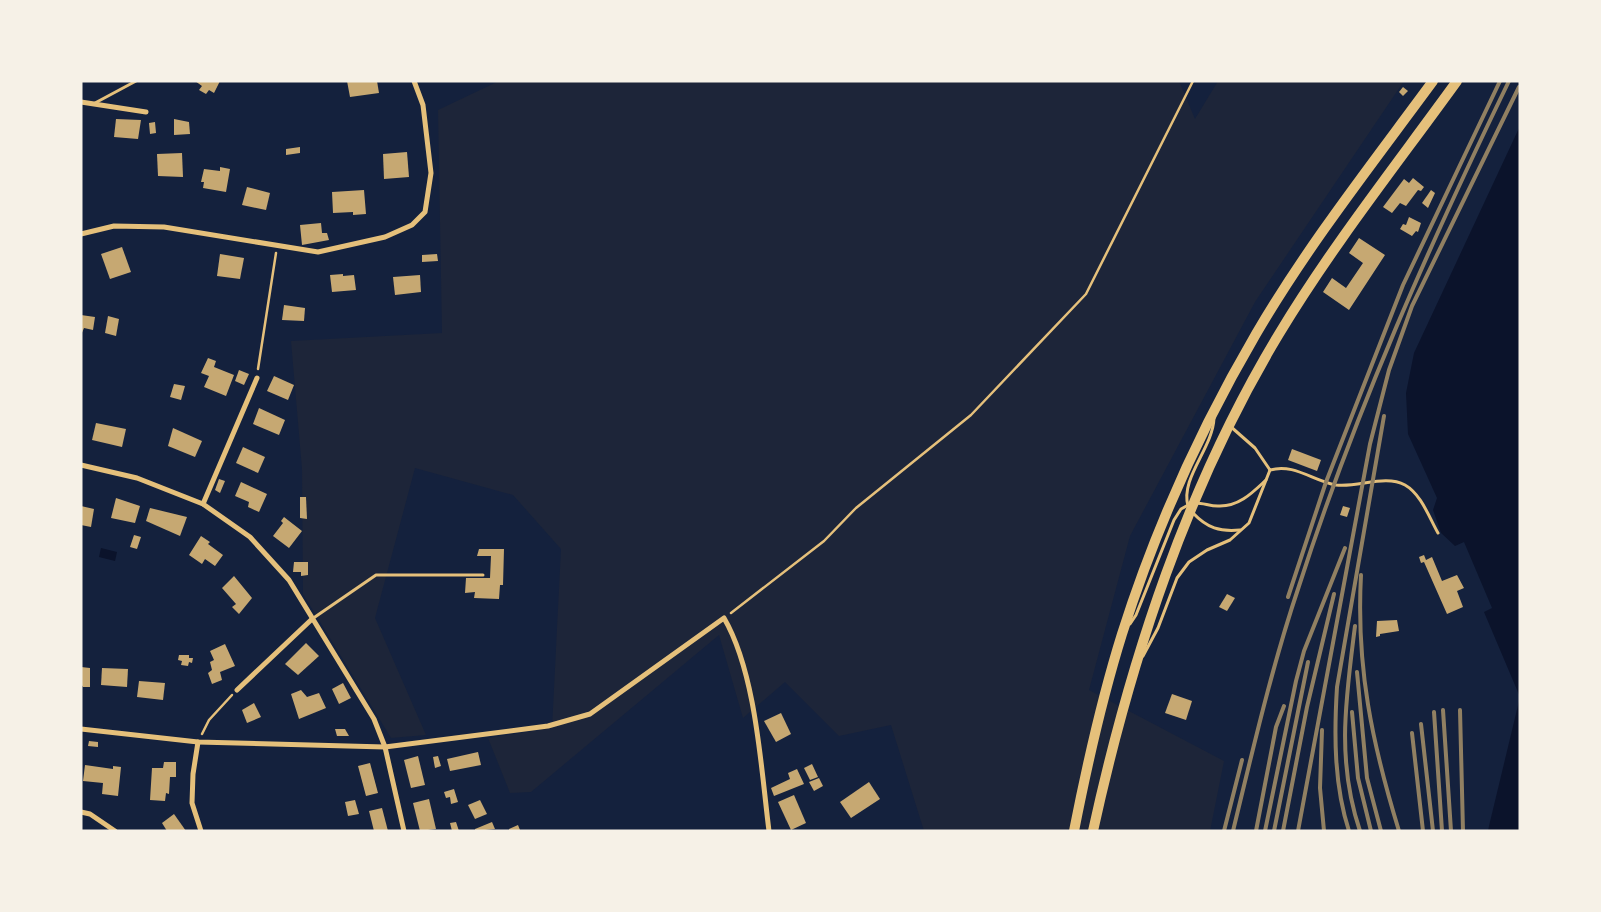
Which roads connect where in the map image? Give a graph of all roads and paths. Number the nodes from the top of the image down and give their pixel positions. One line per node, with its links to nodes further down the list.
1 (136, 81): 7 (lane)
2 (414, 81): 10 (street)
3 (1193, 81): 22 (path)
4 (1433, 81): 12 (main road)
5 (1457, 81): 13 (main road)
6 (81, 102): 7 (street)
7 (95, 103): 8 (street)
8 (146, 112)
9 (81, 234): 10 (street)
10 (277, 245): 11 (path)
11 (257, 378): 17 (street)
12 (1215, 410): 18 (lane); 24 (main road)
13 (1229, 424): 15 (lane); 18 (main road)
14 (81, 465): 17 (street)
15 (1270, 470): 16 (lane); 20 (lane)
16 (1266, 480): 18 (lane); 19 (lane)
17 (203, 504): 23 (street)
18 (1191, 506): 19 (lane); 24 (lane); 25 (main road)
19 (1241, 530): 25 (lane)
20 (1438, 532)
21 (483, 575): 23 (lane)
22 (724, 618): 29 (street); 34 (street)
23 (311, 620): 26 (street); 29 (street)
24 (1122, 634): 35 (main road)
25 (1129, 683): 36 (main road)
26 (237, 690): 28 (path)
27 (81, 729): 28 (street)
28 (198, 742): 29 (street); 32 (street)
29 (385, 747): 33 (street)
30 (81, 812): 31 (street)
31 (116, 831)
32 (201, 831)
33 (404, 831)
34 (769, 831)
35 (1074, 831)
36 (1093, 831)

